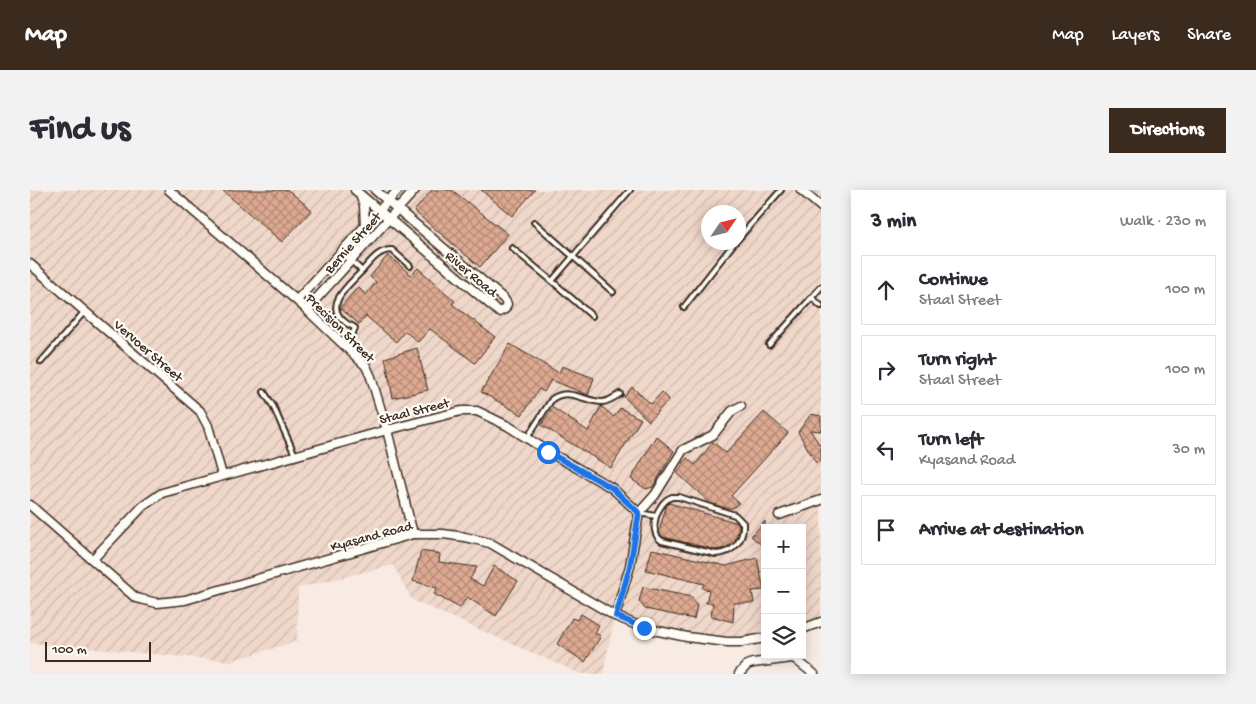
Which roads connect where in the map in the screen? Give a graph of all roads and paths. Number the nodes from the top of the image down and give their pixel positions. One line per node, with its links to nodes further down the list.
1 (169, 190): 29 (street, Precision Street)
2 (375, 190): 9 (street, River Road)
3 (396, 190): 9 (street, Bernie Street)
4 (415, 190): 11 (street, Bernie Street)
5 (630, 190): 20 (lane)
6 (781, 190): 16 (lane)
7 (800, 190): 10 (street)
8 (358, 192): 12 (street, River Road); 15 (street)
9 (388, 202): 11 (street, River Road); 12 (street, Bernie Street)
10 (821, 207)
11 (398, 210): 13 (street, Bernie Street); 13 (street, River Road)
12 (379, 211): 13 (street, River Road); 15 (street, Bernie Street)
13 (389, 220): 21 (street, Bernie Street)
14 (534, 222): 20 (lane)
15 (365, 227): 19 (street, Bernie Street)
16 (746, 230)
17 (512, 248): 25 (lane)
18 (729, 250): 31 (lane)
19 (342, 252): 21 (lane); 29 (street, Bernie Street)
20 (574, 256): 25 (lane); 27 (lane)
21 (352, 261): 24 (lane); 32 (street, Bernie Street)
22 (30, 264): 33 (street, Vervoer Street)
23 (410, 266): 24 (lane)
24 (362, 271): 35 (lane)
25 (552, 281): 34 (lane)
26 (821, 288): 28 (lane)
27 (613, 292)
28 (812, 298): 30 (lane); 36 (lane)
29 (297, 300): 32 (street, Precision Street)
30 (821, 306)
31 (684, 307)
32 (307, 309): 35 (street, Precision Street)
33 (85, 311): 37 (lane); 44 (street, Vervoer Street)
34 (592, 316)
35 (344, 345): 41 (street, Precision Street)
36 (769, 345)
37 (41, 362)
38 (264, 392): 43 (lane)
39 (620, 394): 42 (lane)
40 (741, 406): 47 (street)
41 (386, 430): 42 (street, Staal Street); 43 (street, Staal Street); 50 (street, Precision Street)
42 (527, 438): 47 (street, Staal Street)
43 (295, 455): 44 (street, Staal Street)
44 (222, 475): 51 (street, Staal Street)
45 (821, 500): 48 (street)
46 (30, 505): 51 (street, Kyasand Road)
47 (639, 513): 49 (lane); 52 (street)
48 (779, 515)
49 (656, 516): 49 (lane)
50 (414, 534): 51 (street, Kyasand Road); 52 (street, Kyasand Road)
51 (93, 559)
52 (616, 616): 55 (street, Kyasand Road)
53 (821, 622): 54 (street)
54 (806, 628)
55 (761, 639)
56 (772, 659): 58 (street)
57 (795, 659): 59 (street)
58 (739, 674)
59 (814, 674)

